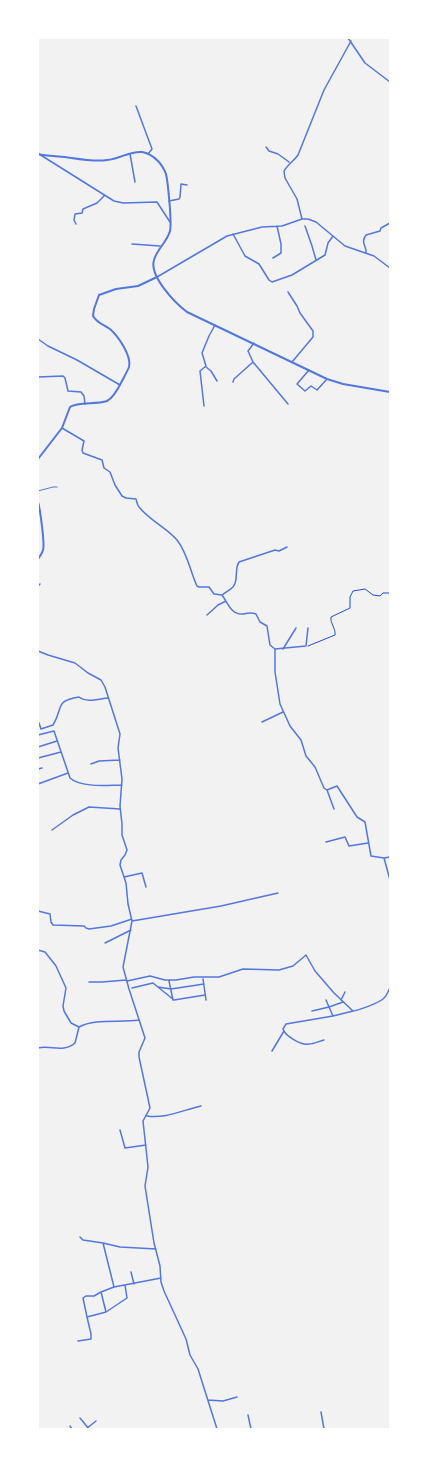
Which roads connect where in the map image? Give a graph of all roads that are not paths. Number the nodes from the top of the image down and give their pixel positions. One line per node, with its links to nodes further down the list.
1 (348, 38): 2 (street)
2 (351, 41): 3 (street); 9 (street)
3 (390, 82)
4 (136, 106): 8 (street)
5 (266, 148): 9 (street)
6 (129, 153): 7 (street); 8 (street); 10 (street)
7 (39, 154): 12 (street)
8 (148, 154): 13 (street)
9 (289, 162): 14 (street)
10 (135, 182)
11 (187, 185): 13 (street)
12 (104, 196): 15 (street); 17 (street)
13 (169, 201): 15 (street)
14 (302, 219): 18 (street); 21 (street)
15 (170, 223): 23 (street)
16 (390, 223): 24 (street)
17 (76, 224)
18 (277, 226): 20 (street); 25 (street)
19 (305, 226): 26 (street)
20 (233, 234): 26 (street); 28 (street)
21 (333, 236): 24 (street); 26 (street)
22 (132, 244): 23 (street)
23 (160, 246): 28 (street)
24 (366, 253): 27 (street)
25 (273, 258)
26 (316, 260)
27 (390, 268)
28 (157, 277): 30 (street); 41 (street)
29 (288, 292): 34 (street)
30 (215, 325): 32 (street); 35 (street)
31 (38, 339): 41 (street)
32 (254, 343): 33 (street); 34 (street)
33 (254, 362): 40 (street); 44 (street)
34 (292, 362): 36 (street)
35 (206, 367): 39 (street); 45 (street)
36 (309, 370): 38 (street); 38 (street)
37 (38, 377): 43 (street)
38 (327, 379): 42 (street)
39 (217, 381)
40 (233, 382)
41 (120, 385): 43 (street)
42 (390, 392)
43 (85, 404): 46 (street)
44 (288, 404)
45 (204, 406)
46 (62, 428): 47 (street); 53 (street)
47 (38, 459)
48 (56, 488): 49 (lane)
49 (38, 491)
50 (38, 502): 52 (street)
51 (287, 547): 53 (street)
52 (38, 558)
53 (222, 595): 54 (street)
54 (226, 601): 55 (street); 59 (street)
55 (206, 615)
56 (296, 628): 58 (street)
57 (308, 628): 58 (street)
58 (283, 648): 59 (street)
59 (275, 649): 62 (street)
60 (38, 651): 61 (street)
61 (108, 698): 63 (street); 70 (street)
62 (283, 712): 64 (street); 77 (street)
63 (39, 722)
64 (262, 722)
65 (38, 735): 66 (street)
66 (57, 741): 67 (street); 68 (street)
67 (38, 747)
68 (61, 752): 69 (street); 74 (street)
69 (38, 758)
70 (120, 760): 71 (street); 76 (street)
71 (91, 764)
72 (42, 768): 73 (street)
73 (38, 769)
74 (68, 773): 75 (street); 76 (street)
75 (38, 784)
76 (122, 785): 78 (street)
77 (327, 790): 79 (street); 82 (street)
78 (120, 809): 80 (street); 85 (street)
79 (334, 809)
80 (52, 830)
81 (326, 842): 82 (street)
82 (368, 843): 84 (street)
83 (390, 856): 84 (street)
84 (384, 858): 86 (street)
85 (124, 877): 87 (street); 90 (street)
86 (390, 880)
87 (146, 887)
88 (278, 892): 90 (street)
89 (38, 911): 90 (street)
90 (132, 920): 91 (street)
91 (131, 930): 92 (street); 95 (street)
92 (105, 943)
93 (38, 950): 115 (street)
94 (203, 979): 98 (street)
95 (126, 981): 96 (street); 97 (street); 114 (street)
96 (170, 981): 101 (street); 108 (street)
97 (89, 982)
98 (204, 984): 101 (street); 104 (street)
99 (158, 987): 100 (street); 101 (street); 105 (street)
100 (132, 988)
101 (171, 988): 105 (street)
102 (390, 988): 112 (street)
103 (345, 992): 108 (street)
104 (205, 995): 105 (street); 106 (street)
105 (173, 1000)
106 (206, 1000)
107 (326, 1000): 110 (street)
108 (341, 1000): 109 (street)
109 (343, 1002): 110 (street); 112 (street)
110 (329, 1007): 111 (street); 113 (street)
111 (312, 1011)
112 (353, 1011): 113 (street)
113 (333, 1016): 116 (street)
114 (140, 1020): 115 (street); 121 (street)
115 (79, 1028): 118 (street)
116 (284, 1031): 117 (street); 119 (street)
117 (324, 1040)
118 (38, 1048)
119 (272, 1051)
120 (201, 1106): 121 (street)
121 (146, 1116): 123 (street)
122 (120, 1130): 123 (street)
123 (146, 1145): 126 (street)
124 (80, 1237): 125 (street)
125 (103, 1244): 126 (street); 131 (street)
126 (156, 1249): 128 (street)
127 (131, 1272): 129 (street)
128 (161, 1278): 129 (street); 137 (street)
129 (134, 1284): 130 (street)
130 (125, 1285): 131 (street); 133 (street)
131 (114, 1287): 132 (street)
132 (100, 1292): 133 (street); 134 (street)
133 (106, 1312): 134 (street)
134 (87, 1317): 135 (street)
135 (78, 1341)
136 (237, 1397): 137 (street)
137 (207, 1400): 145 (street)
138 (321, 1412): 147 (street)
139 (248, 1415): 146 (street)
140 (80, 1418): 144 (street)
141 (96, 1421): 144 (street)
142 (70, 1426): 143 (street)
143 (72, 1429)
144 (88, 1429)
145 (217, 1429)
146 (251, 1429)
147 (324, 1429)

